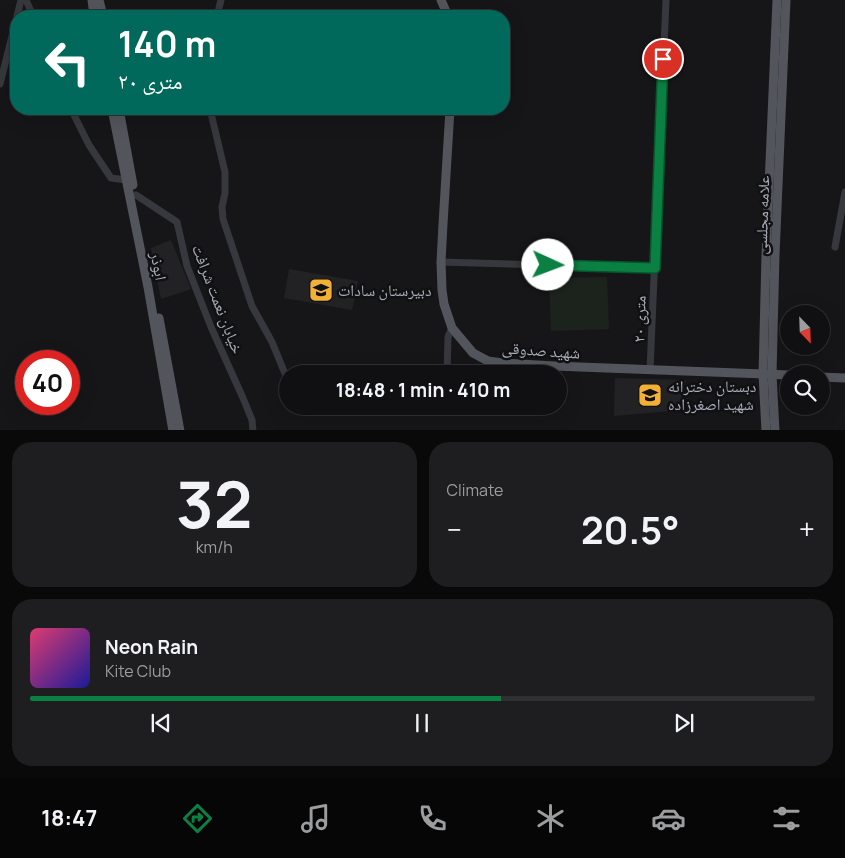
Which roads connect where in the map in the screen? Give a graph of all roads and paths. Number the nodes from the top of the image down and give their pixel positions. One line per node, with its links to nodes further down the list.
1 (666, 0): 16 (street, ۲۰ متری)
2 (777, 0): 21 (main road, علامه مجلسی)
3 (786, 0): 21 (main road, علامه مجلسی)
4 (10, 45): 5 (street)
5 (0, 84)
6 (74, 115): 11 (street)
7 (113, 115): 11 (main road, ابوذر)
8 (120, 115): 11 (main road, ابوذر)
9 (211, 115): 18 (street)
10 (450, 115): 15 (main road, شهید صدوقی)
11 (129, 180): 13 (main road, ابوذر); 25 (main road, ابوذر)
12 (845, 192): 14 (street)
13 (136, 195): 26 (main road, ابوذر); 27 (street, خیابان نعمت شرافت)
14 (835, 247)
15 (441, 262): 16 (street); 17 (main road, شهید صدوقی)
16 (655, 268): 20 (street, ۲۰ متری)
17 (452, 328): 19 (street); 20 (main road, شهید صدوقی)
18 (282, 365)
19 (446, 365)
20 (650, 370): 21 (main road, شهید صدوقی)
21 (768, 374): 22 (main road, شهید صدوقی); 28 (main road, علامه مجلسی); 29 (main road, علامه مجلسی)
22 (780, 375)
23 (830, 377): 24 (main road)
24 (845, 378)
25 (173, 430)
26 (180, 430)
27 (253, 430)
28 (766, 430)
29 (775, 430)

